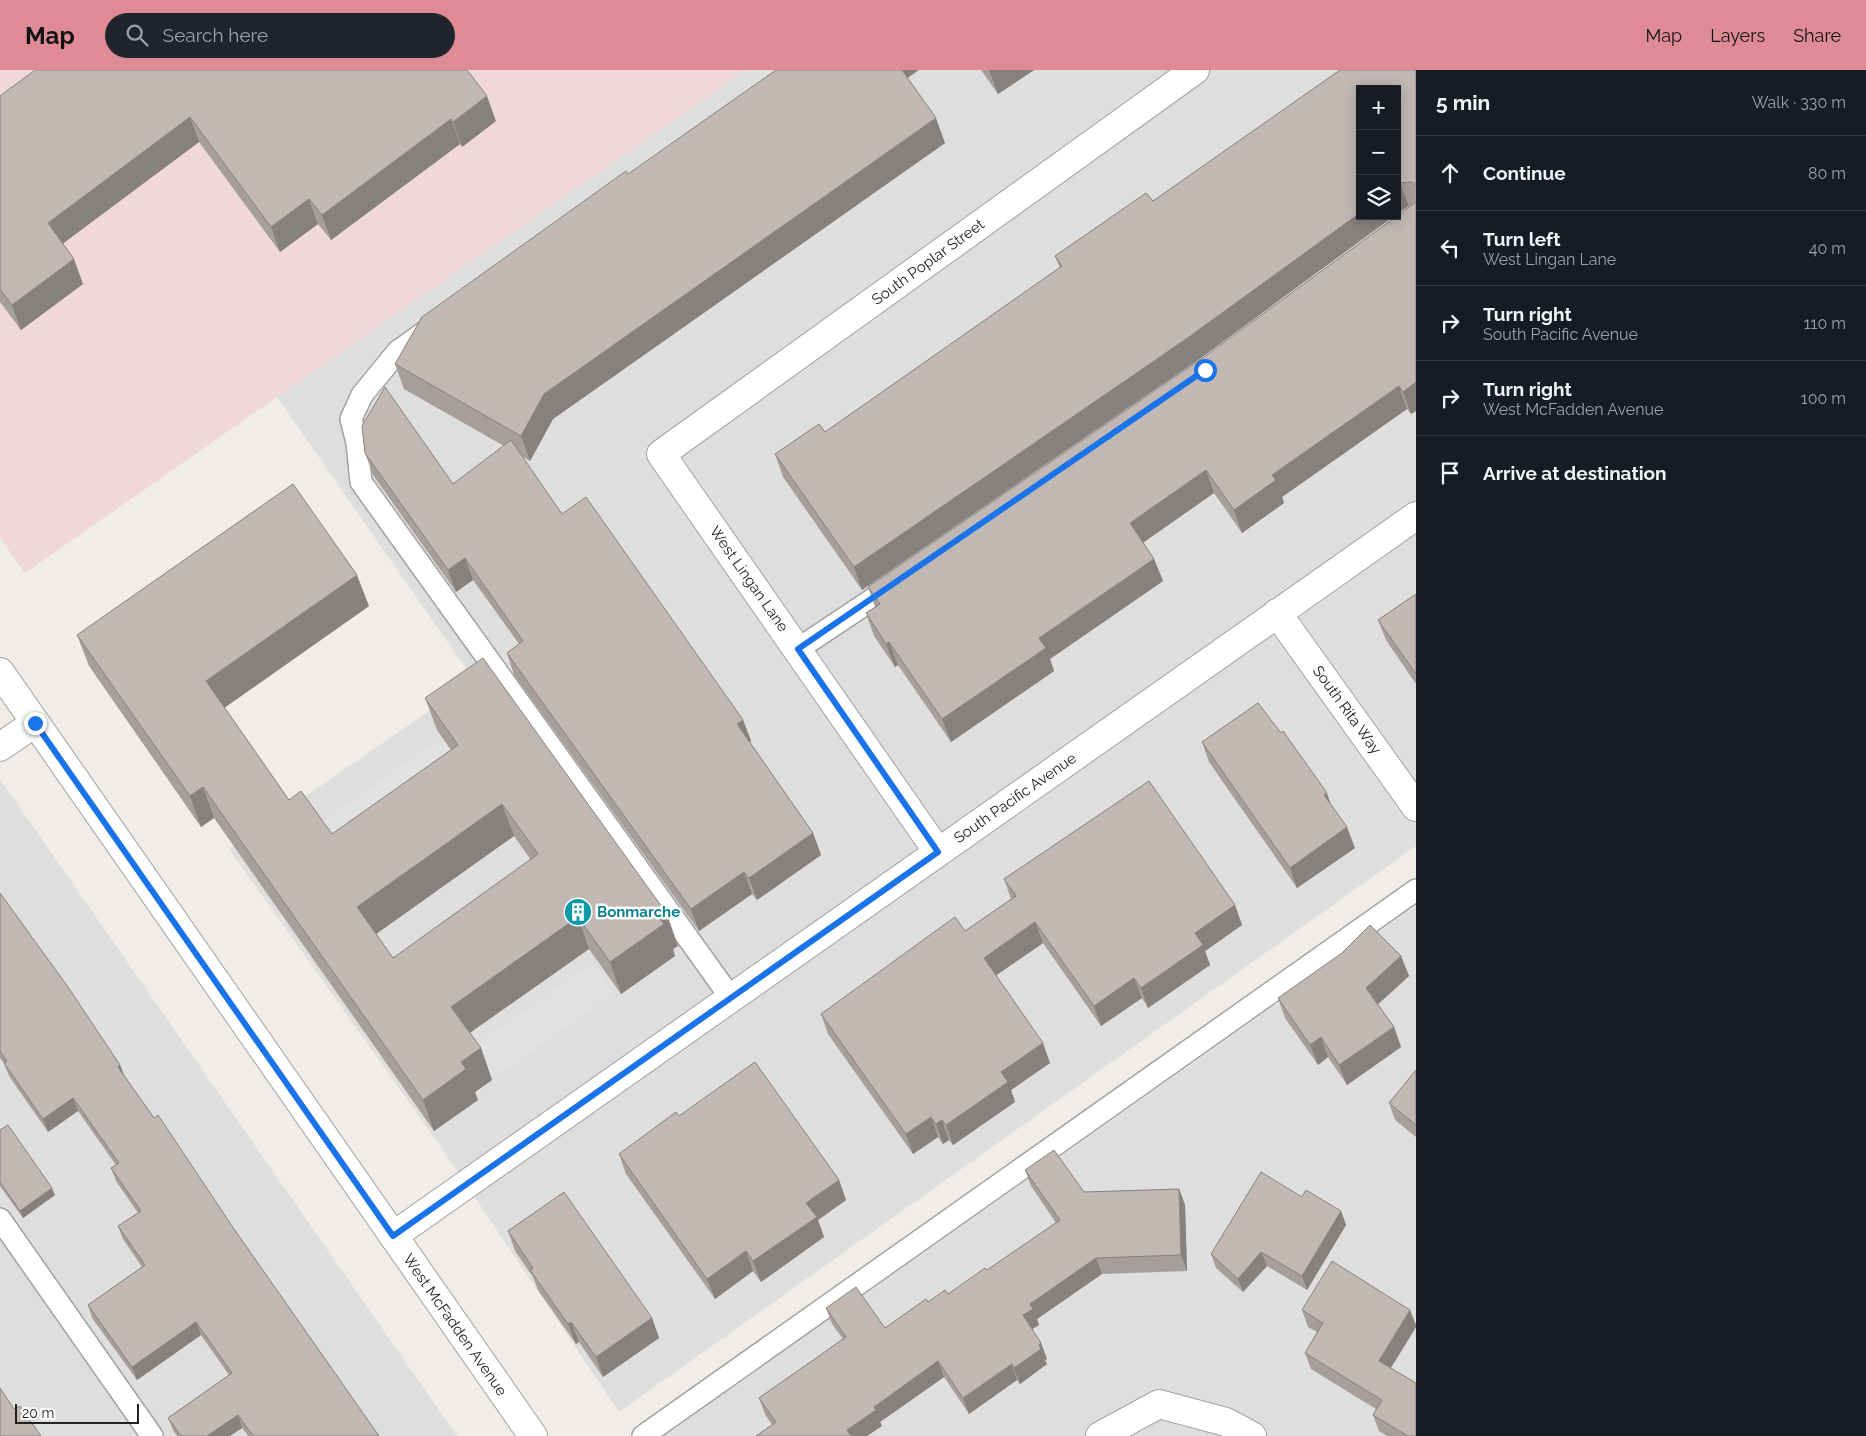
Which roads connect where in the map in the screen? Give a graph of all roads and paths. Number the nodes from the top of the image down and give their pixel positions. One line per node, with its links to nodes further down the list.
1 (1195, 70): 3 (street, South Poplar Street)
2 (445, 317): 14 (lane)
3 (661, 454): 7 (street, West Lingan Lane)
4 (1416, 516): 6 (street, South Pacific Avenue)
5 (910, 574): 7 (lane)
6 (1277, 613): 11 (street, South Rita Way); 12 (street, South Pacific Avenue)
7 (798, 649): 12 (street, West Lingan Lane)
8 (0, 672): 9 (street, West McFadden Avenue)
9 (35, 723): 10 (street); 16 (street, West McFadden Avenue)
10 (0, 748)
11 (1416, 806)
12 (938, 852): 14 (street, South Pacific Avenue)
13 (1416, 890): 19 (lane)
14 (730, 998): 16 (street, South Pacific Avenue)
15 (0, 1219): 17 (lane)
16 (393, 1236): 18 (street, West McFadden Avenue)
17 (152, 1436)
18 (534, 1436)
19 (643, 1436)
20 (1100, 1436): 21 (street)
21 (1252, 1436)

